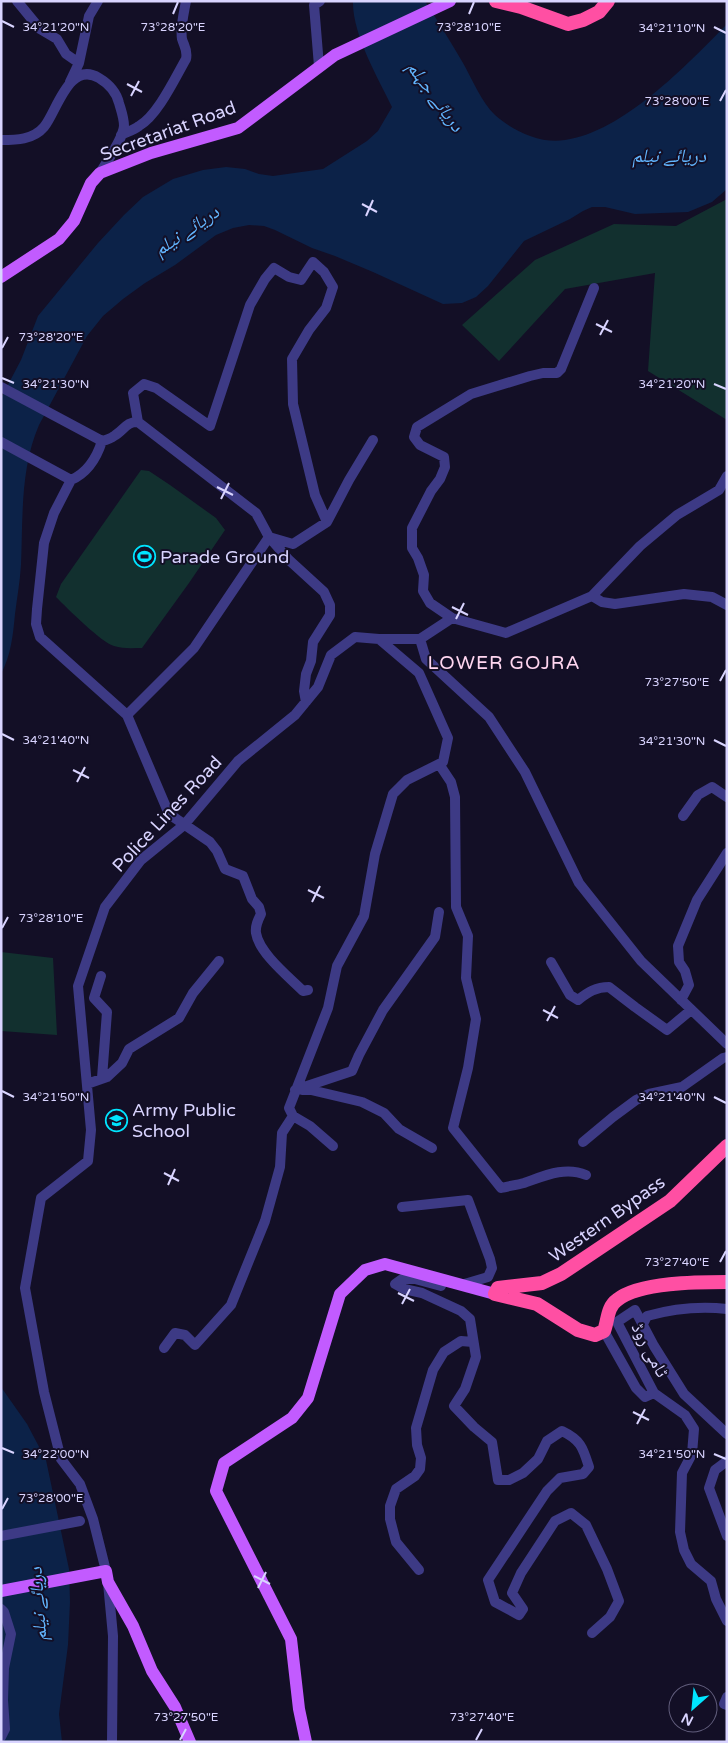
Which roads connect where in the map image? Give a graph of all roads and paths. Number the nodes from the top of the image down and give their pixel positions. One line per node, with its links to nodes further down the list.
1 (17, 1): 8 (street)
2 (98, 1): 8 (street)
3 (186, 1): 11 (street)
4 (320, 1): 9 (street)
5 (450, 1): 9 (main road, Secretariat Road)
6 (496, 1): 7 (highway)
7 (608, 1)
8 (79, 63): 10 (street)
9 (319, 66): 13 (main road, Secretariat Road)
10 (70, 82): 11 (street); 12 (street)
11 (122, 135): 13 (street)
12 (1, 140)
13 (100, 173): 14 (main road, Secretariat Road)
14 (1, 276)
15 (594, 288): 27 (street)
16 (1, 387): 19 (street)
17 (138, 422): 19 (street); 23 (street); 24 (street)
18 (373, 440): 23 (street)
19 (102, 441): 22 (street)
20 (1, 442): 22 (street)
21 (727, 476): 25 (street)
22 (71, 480): 31 (street)
23 (326, 522): 24 (street)
24 (269, 537): 30 (street); 31 (street)
25 (592, 596): 26 (street); 27 (street)
26 (727, 605)
27 (452, 618): 28 (street)
28 (420, 638): 29 (street, Police Lines Road); 42 (street)
29 (379, 639): 30 (street, Police Lines Road); 32 (street)
30 (306, 702): 35 (street, Police Lines Road)
31 (127, 715): 35 (street)
32 (439, 764): 48 (street); 54 (street)
33 (727, 797): 34 (street)
34 (684, 816)
35 (184, 825): 41 (street); 47 (street, Police Lines Road)
36 (727, 853): 42 (street)
37 (439, 912): 48 (street)
38 (219, 961): 46 (street)
39 (552, 962): 43 (street)
40 (101, 976): 46 (street)
41 (308, 990)
42 (681, 1000): 43 (street)
43 (691, 1010): 44 (street)
44 (727, 1044)
45 (727, 1057): 50 (street)
46 (102, 1078): 47 (street)
47 (87, 1084): 71 (street, Police Lines Road)
48 (295, 1090): 49 (street); 53 (street)
49 (293, 1116): 52 (street); 63 (street)
50 (583, 1142)
51 (725, 1145): 58 (highway, Western Bypass)
52 (332, 1146)
53 (432, 1148)
54 (586, 1176)
55 (402, 1207): 57 (street)
56 (727, 1282): 61 (highway)
57 (465, 1284): 58 (main road); 62 (street); 81 (main road)
58 (494, 1294): 61 (highway)
59 (727, 1309): 60 (street)
60 (643, 1324): 64 (street, ٹامی روڈ); 65 (street, ٹامی روڈ)
61 (604, 1331): 64 (street, ٹامی روڈ)
62 (473, 1342): 70 (street); 75 (street)
63 (164, 1348)
64 (654, 1393): 74 (street)
65 (727, 1434)
66 (727, 1460): 69 (street)
67 (80, 1521): 68 (street)
68 (1, 1536)
69 (727, 1536)
70 (419, 1570)
71 (103, 1576): 72 (main road); 79 (street); 80 (main road)
72 (1, 1591)
73 (1, 1609): 78 (street)
74 (727, 1621)
75 (592, 1632)
76 (727, 1697): 77 (street)
77 (727, 1705)
78 (1, 1737)
79 (112, 1742)
80 (190, 1742)
81 (306, 1742)

